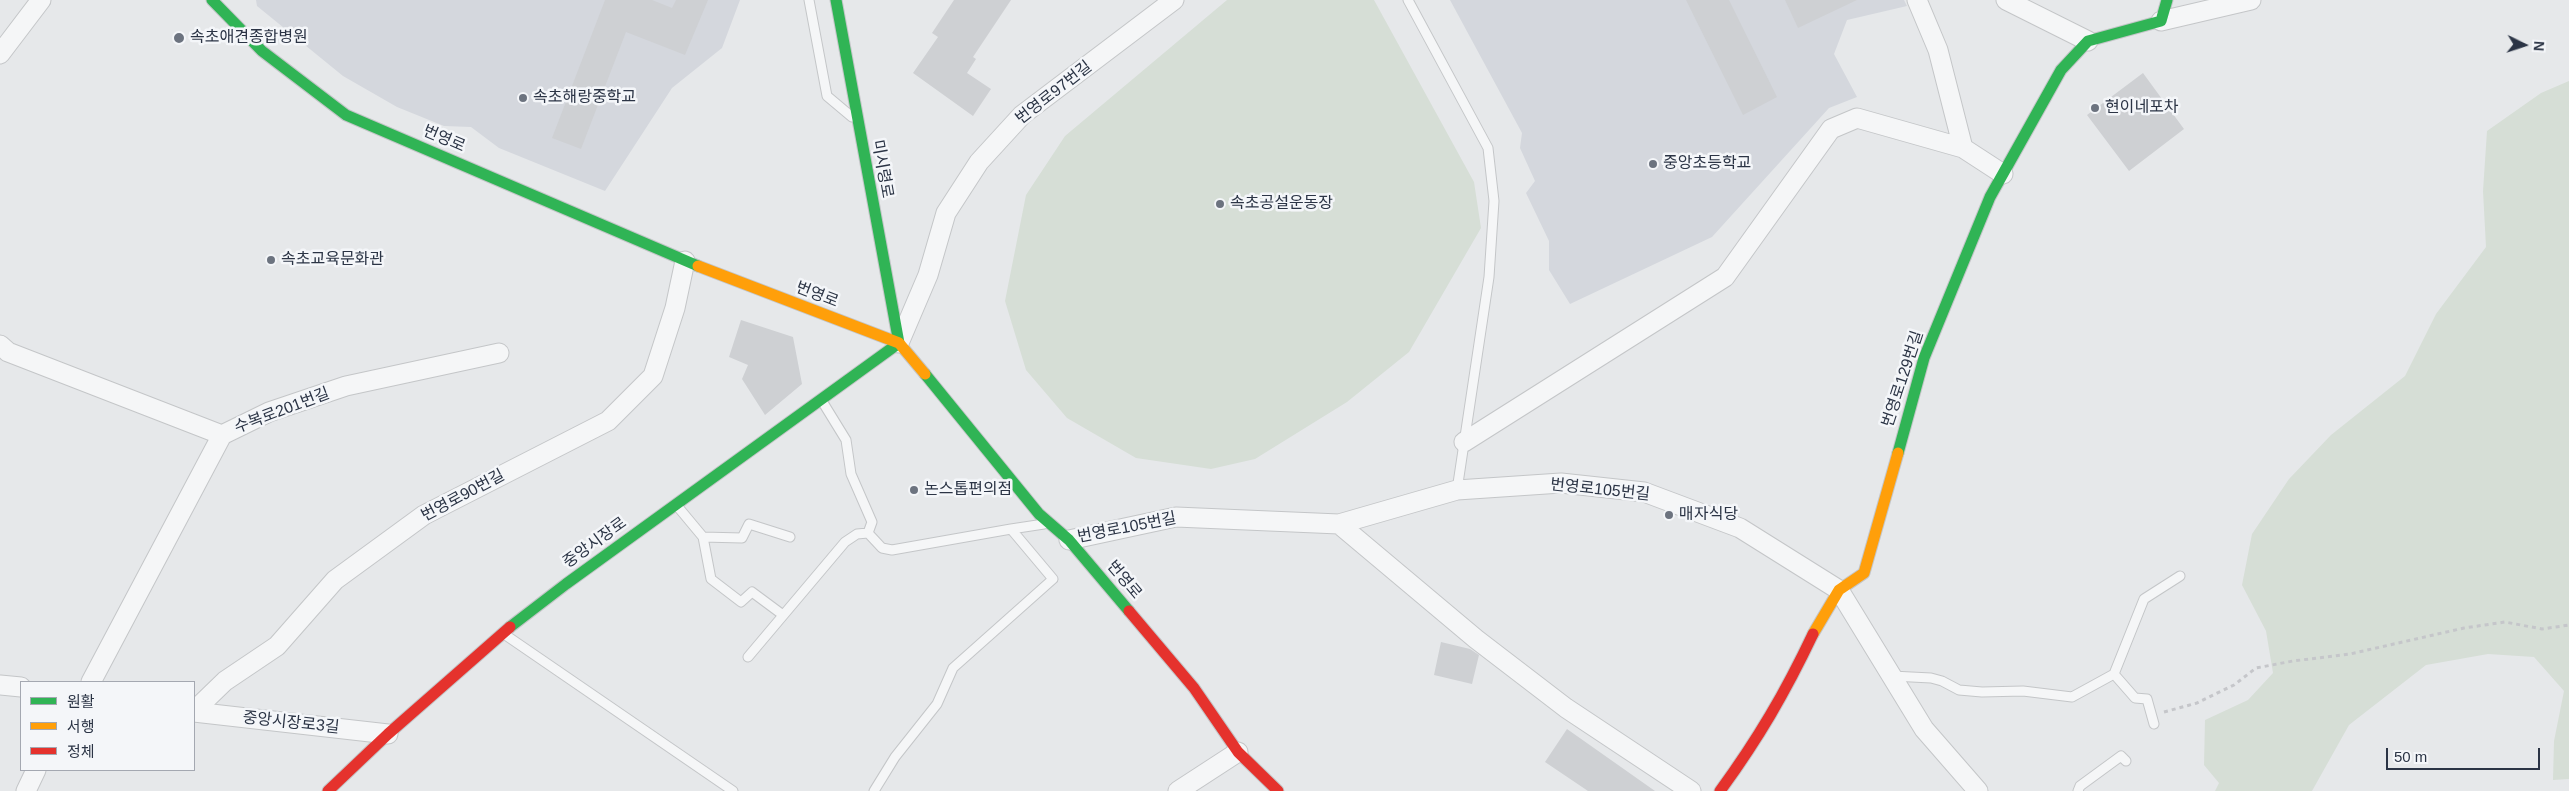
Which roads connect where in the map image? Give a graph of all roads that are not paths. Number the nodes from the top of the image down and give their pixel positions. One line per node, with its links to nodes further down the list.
1 (42, 0): 13 (street)
2 (212, 0): 17 (street, 번영로)
3 (810, 0): 14 (lane)
4 (836, 0): 14 (street, 미시령로)
5 (1174, 0): 18 (street, 번영로97번길)
6 (1408, 0): 23 (lane)
7 (1917, 0): 15 (street)
8 (2006, 0): 12 (street)
9 (2167, 0): 11 (street)
10 (2251, 0): 11 (street)
11 (2160, 21): 12 (street)
12 (2088, 41): 16 (street, 번영로129번길)
13 (0, 54)
14 (857, 121): 18 (street, 미시령로)
15 (1963, 148): 16 (street); 23 (street)
16 (2003, 174): 34 (street, 번영로129번길)
17 (685, 261): 18 (street, 번영로); 43 (street, 번영로90번길)
18 (898, 343): 21 (street, 중앙시장로); 26 (street, 번영로)
19 (0, 346): 22 (street)
20 (499, 353): 22 (street, 수복로201번길)
21 (821, 400): 25 (street, 중앙시장로); 29 (lane)
22 (222, 435): 40 (street, 수복로201번길)
23 (1464, 442): 24 (lane)
24 (1457, 490): 27 (street, 번영로105번길); 34 (street, 번영로105번길)
25 (676, 505): 30 (lane); 36 (street, 중앙시장로)
26 (1049, 523): 28 (lane); 32 (street, 번영로)
27 (1339, 524): 32 (street, 번영로105번길); 56 (street)
28 (1011, 528): 29 (lane); 53 (lane)
29 (868, 533): 35 (lane)
30 (704, 536): 31 (lane); 35 (lane)
31 (790, 537)
32 (1069, 540): 47 (street, 번영로)
33 (2180, 576): 38 (lane)
34 (1839, 590): 39 (street, 번영로105번길); 57 (street, 번영로129번길)
35 (783, 615): 37 (lane)
36 (503, 633): 46 (street, 중앙시장로); 52 (lane)
37 (748, 657)
38 (2114, 674): 39 (lane); 45 (lane)
39 (1892, 676): 58 (street, 번영로105번길)
40 (92, 681)
41 (0, 685): 42 (street)
42 (20, 687)
43 (195, 710)
44 (195, 711): 46 (street, 중앙시장로3길)
45 (2153, 720)
46 (388, 734): 51 (street, 중앙시장로)
47 (1238, 752): 54 (street); 55 (street, 번영로)
48 (2126, 761): 59 (lane)
49 (36, 771): 50 (street)
50 (26, 791)
51 (328, 791)
52 (733, 791)
53 (874, 791)
54 (1178, 791)
55 (1278, 791)
56 (1691, 791)
57 (1720, 791)
58 (1978, 791)
59 (2078, 791)

